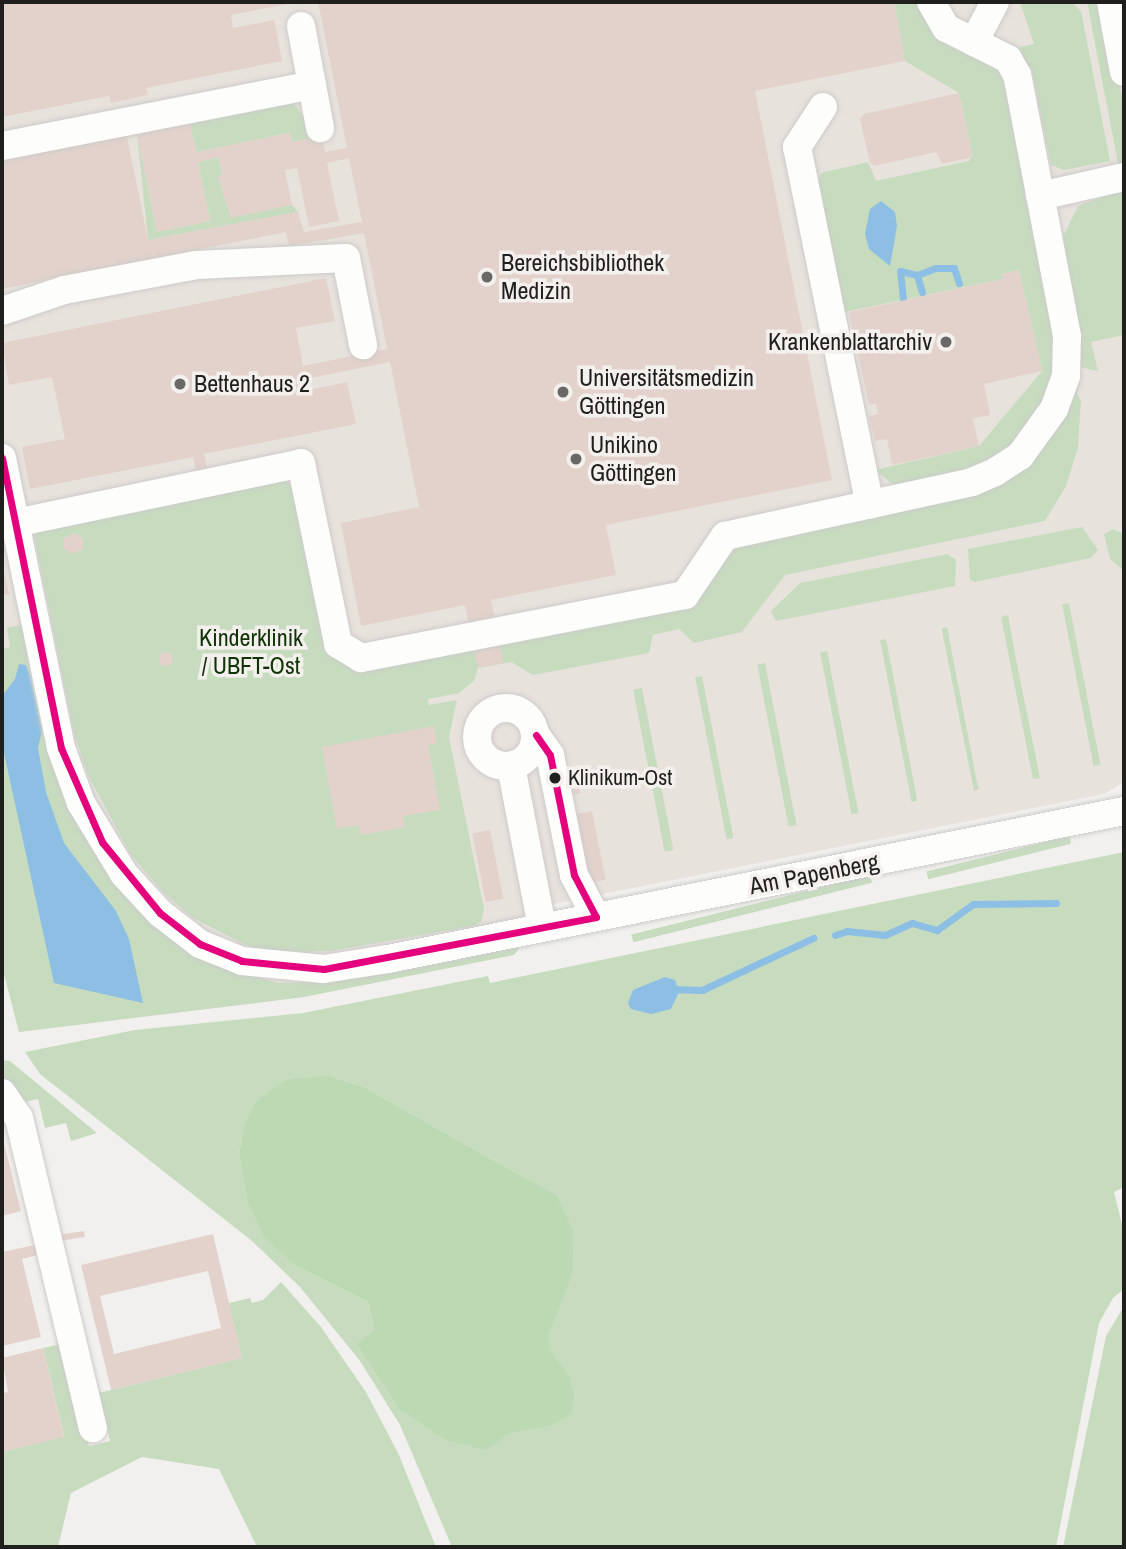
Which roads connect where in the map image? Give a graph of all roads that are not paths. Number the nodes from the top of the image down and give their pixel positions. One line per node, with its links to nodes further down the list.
1 (932, 2): 5 (street)
2 (995, 2): 5 (street)
3 (1111, 2): 6 (street)
4 (301, 26): 7 (street)
5 (974, 42): 12 (street)
6 (1124, 72)
7 (312, 85): 9 (street); 10 (street)
8 (823, 107): 16 (street)
9 (320, 128)
10 (2, 146)
11 (1124, 177): 12 (street)
12 (1040, 196): 16 (street)
13 (2, 311): 14 (street)
14 (363, 345)
15 (2, 458): 17 (street, Am Papenberg)
16 (870, 505): 17 (street)
17 (15, 523): 22 (street, Am Papenberg)
18 (536, 735): 19 (street); 19 (street); 21 (street)
19 (510, 766): 22 (street)
20 (1124, 811): 21 (street, Am Papenberg)
21 (596, 917): 22 (street, Am Papenberg)
22 (542, 927)
23 (2, 1093): 24 (street)
24 (93, 1428)

